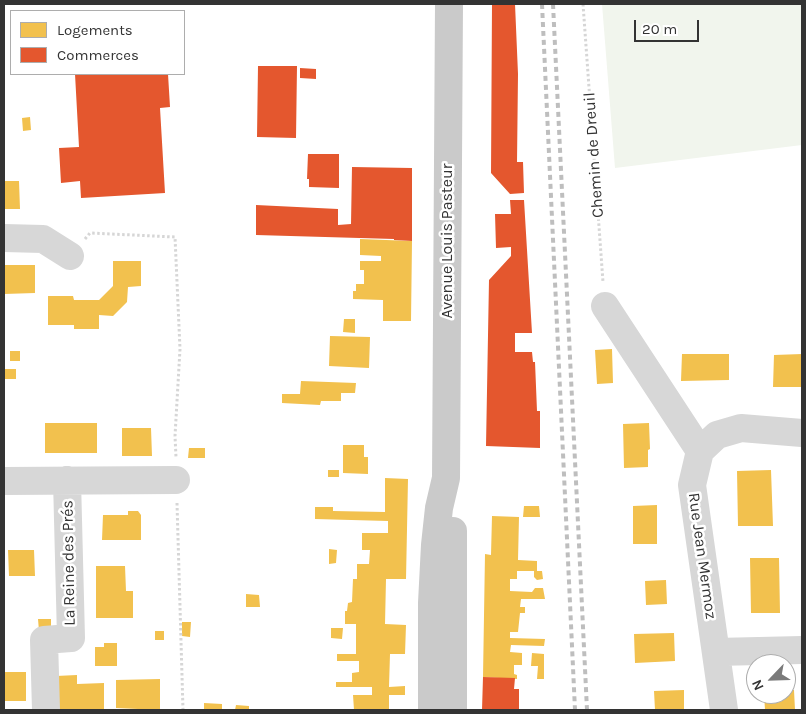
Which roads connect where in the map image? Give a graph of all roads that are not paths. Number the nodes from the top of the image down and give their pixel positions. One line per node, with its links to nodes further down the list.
1 (449, 4): 7 (main road, Avenue Louis Pasteur)
2 (4, 238): 3 (street)
3 (70, 256)
4 (605, 306): 6 (street)
5 (802, 433): 6 (street)
6 (700, 451): 12 (street, Rue Jean Mermoz)
7 (446, 478): 14 (main road, Avenue Louis Pasteur); 15 (main road, Avenue Louis Pasteur)
8 (67, 480): 9 (street, La Reine des Prés); 10 (street, La Reine des Prés); 13 (street, La Reine des Prés)
9 (176, 480)
10 (4, 481)
11 (802, 650): 12 (street)
12 (716, 652): 16 (street, Rue Jean Mermoz)
13 (46, 710)
14 (432, 710)
15 (452, 710)
16 (724, 710)

